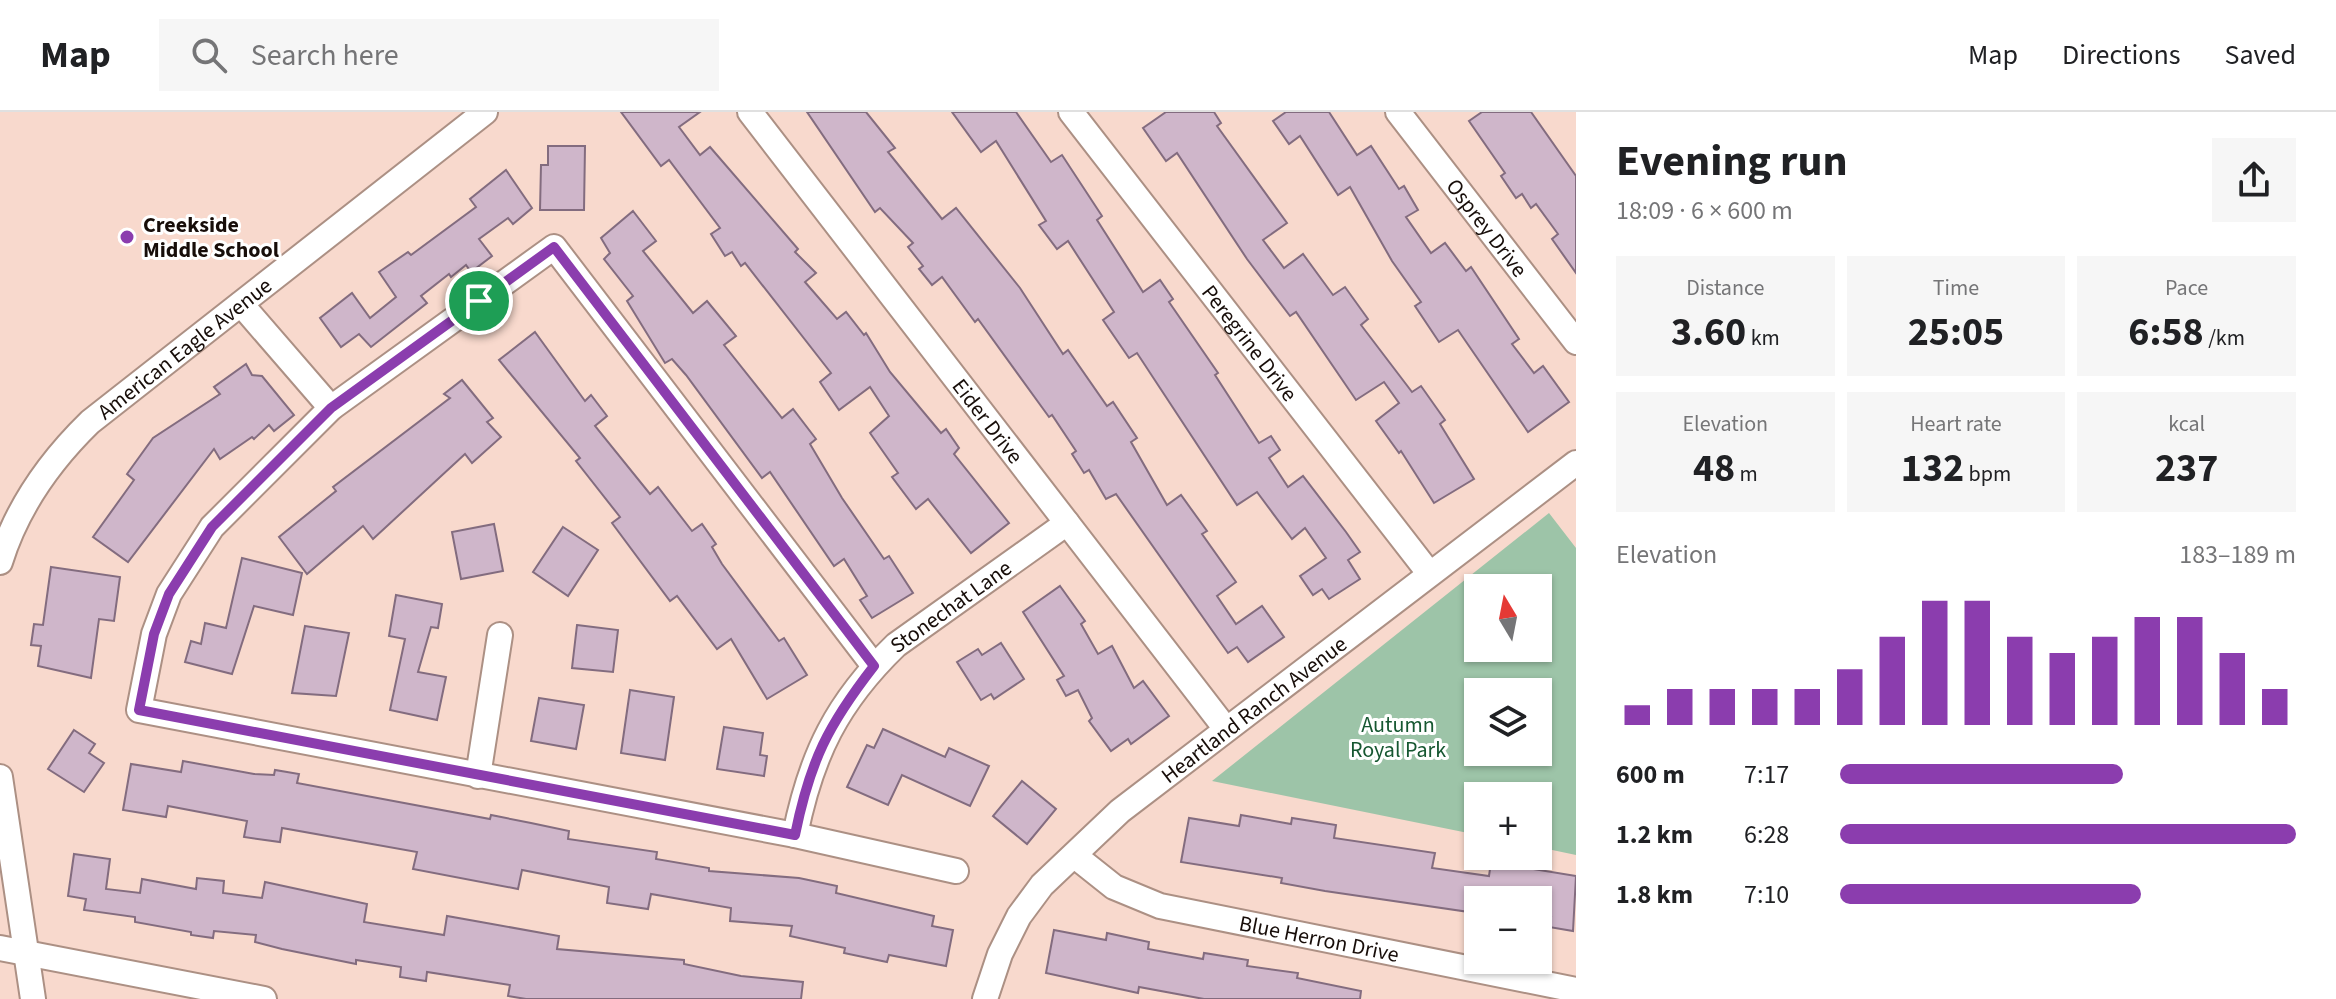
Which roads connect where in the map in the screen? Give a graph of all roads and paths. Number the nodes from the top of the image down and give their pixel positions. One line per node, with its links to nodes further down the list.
1 (485, 112): 5 (street, American Eagle Avenue)
2 (750, 112): 9 (street, Eider Drive)
3 (1071, 112): 11 (street, Peregrine Drive)
4 (1398, 112): 6 (street, Osprey Drive)
5 (241, 304): 7 (street); 10 (street, American Eagle Avenue)
6 (1576, 342)
7 (331, 408): 13 (street); 15 (street)
8 (1576, 463): 11 (street, Heartland Ranch Avenue)
9 (1067, 523): 13 (street, Stonechat Lane); 14 (street, Eider Drive)
10 (0, 562)
11 (1429, 573): 14 (street, Heartland Ranch Avenue)
12 (500, 635): 15 (street)
13 (874, 666): 17 (street, Stonechat Lane)
14 (1226, 729): 18 (street, Heartland Ranch Avenue)
15 (478, 776): 17 (street)
16 (0, 777): 21 (street)
17 (795, 835): 19 (street)
18 (1075, 856): 22 (street, Blue Herron Drive); 25 (street, Heartland Ranch Avenue)
19 (956, 871)
20 (0, 948): 21 (street)
21 (25, 953): 23 (street); 24 (street)
22 (1576, 990)
23 (33, 999)
24 (264, 999)
25 (985, 999)

